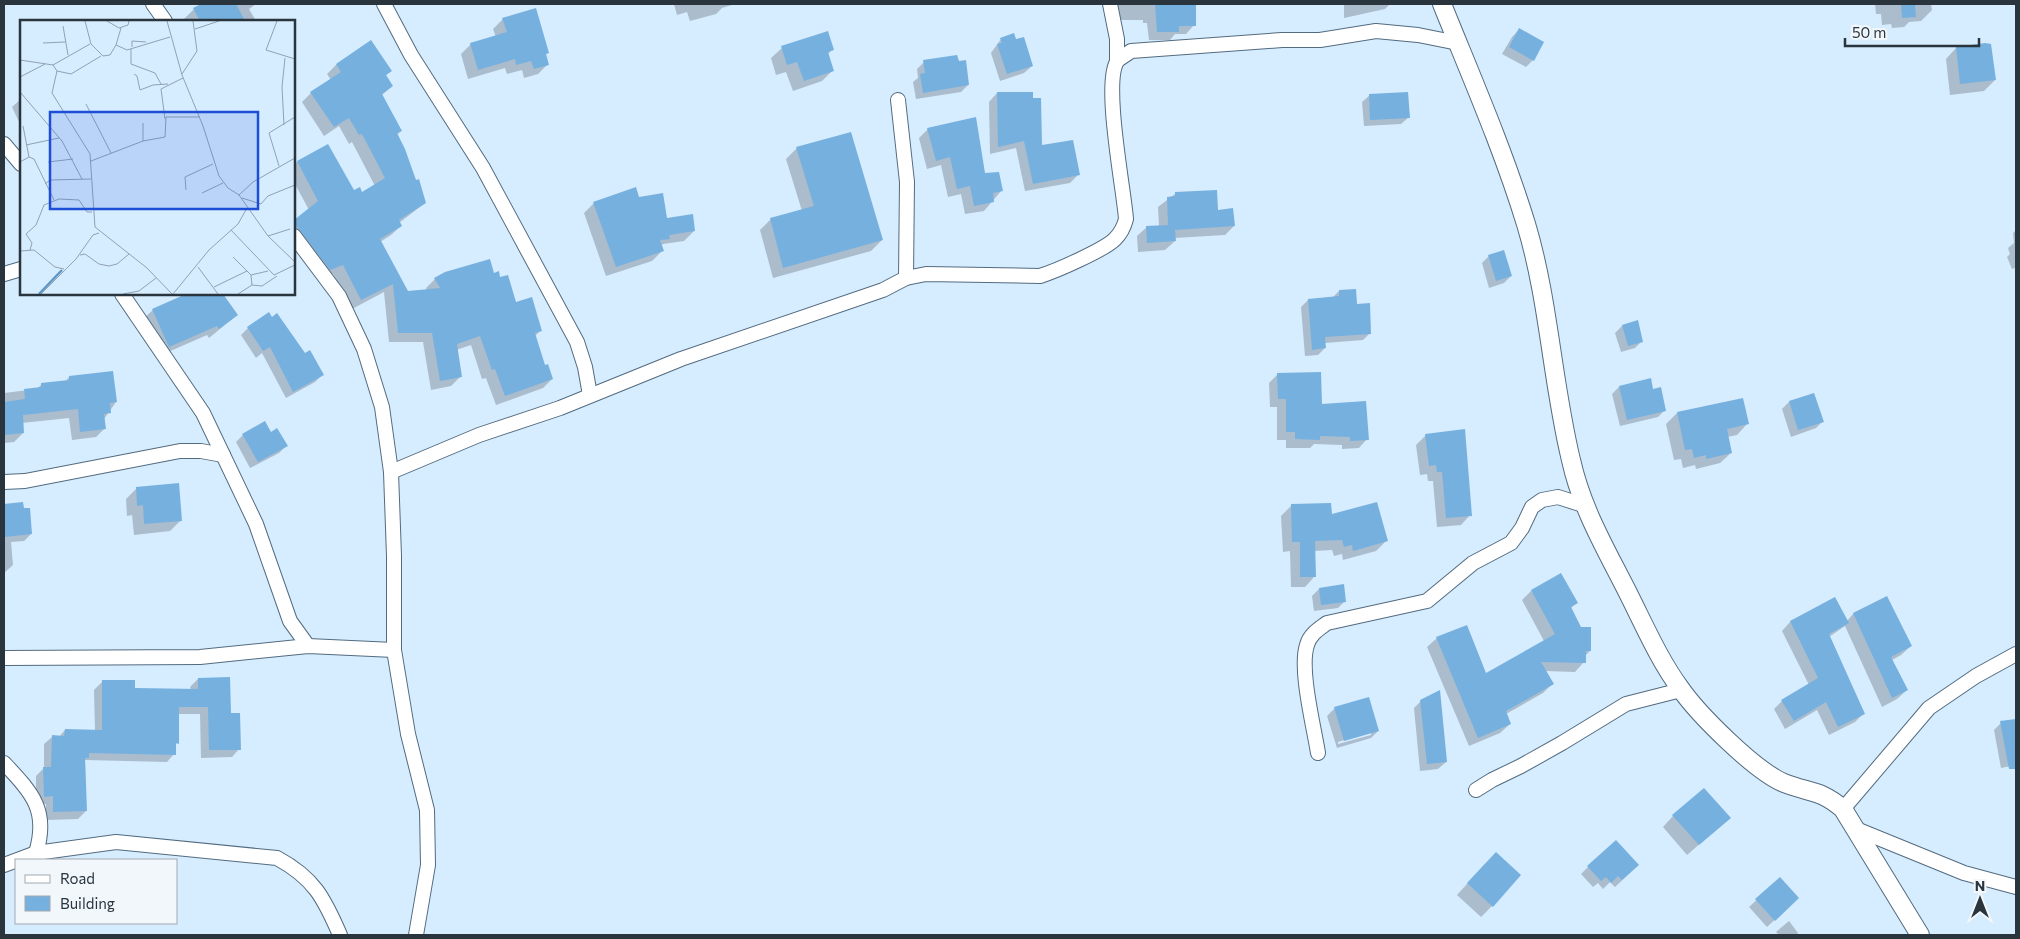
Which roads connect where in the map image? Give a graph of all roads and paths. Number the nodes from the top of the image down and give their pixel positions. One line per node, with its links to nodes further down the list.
1 (153, 4): 5 (street)
2 (384, 4): 16 (street)
3 (1110, 4): 7 (street)
4 (1442, 4): 6 (street)
5 (164, 20)
6 (1458, 43): 7 (street); 20 (street)
7 (1117, 61): 14 (street)
8 (898, 100): 14 (street)
9 (4, 144): 10 (street)
10 (20, 163)
11 (295, 237): 18 (street)
12 (20, 269): 13 (street)
13 (4, 274)
14 (906, 278): 16 (street)
15 (123, 295): 17 (street)
16 (590, 395): 18 (street)
17 (222, 455): 19 (street); 21 (street)
18 (391, 472): 22 (street)
19 (4, 482)
20 (1583, 504): 25 (street); 26 (street)
21 (308, 646): 22 (street); 24 (street)
22 (394, 650): 36 (street)
23 (2016, 654): 29 (street)
24 (4, 658)
25 (1681, 690): 28 (street); 29 (street)
26 (1318, 753)
27 (4, 763): 31 (street)
28 (1476, 790)
29 (1842, 809): 30 (street)
30 (1856, 829): 33 (street); 34 (street)
31 (36, 853): 32 (street); 35 (street)
32 (20, 859)
33 (2016, 887)
34 (1919, 934)
35 (340, 935)
36 (416, 935)

